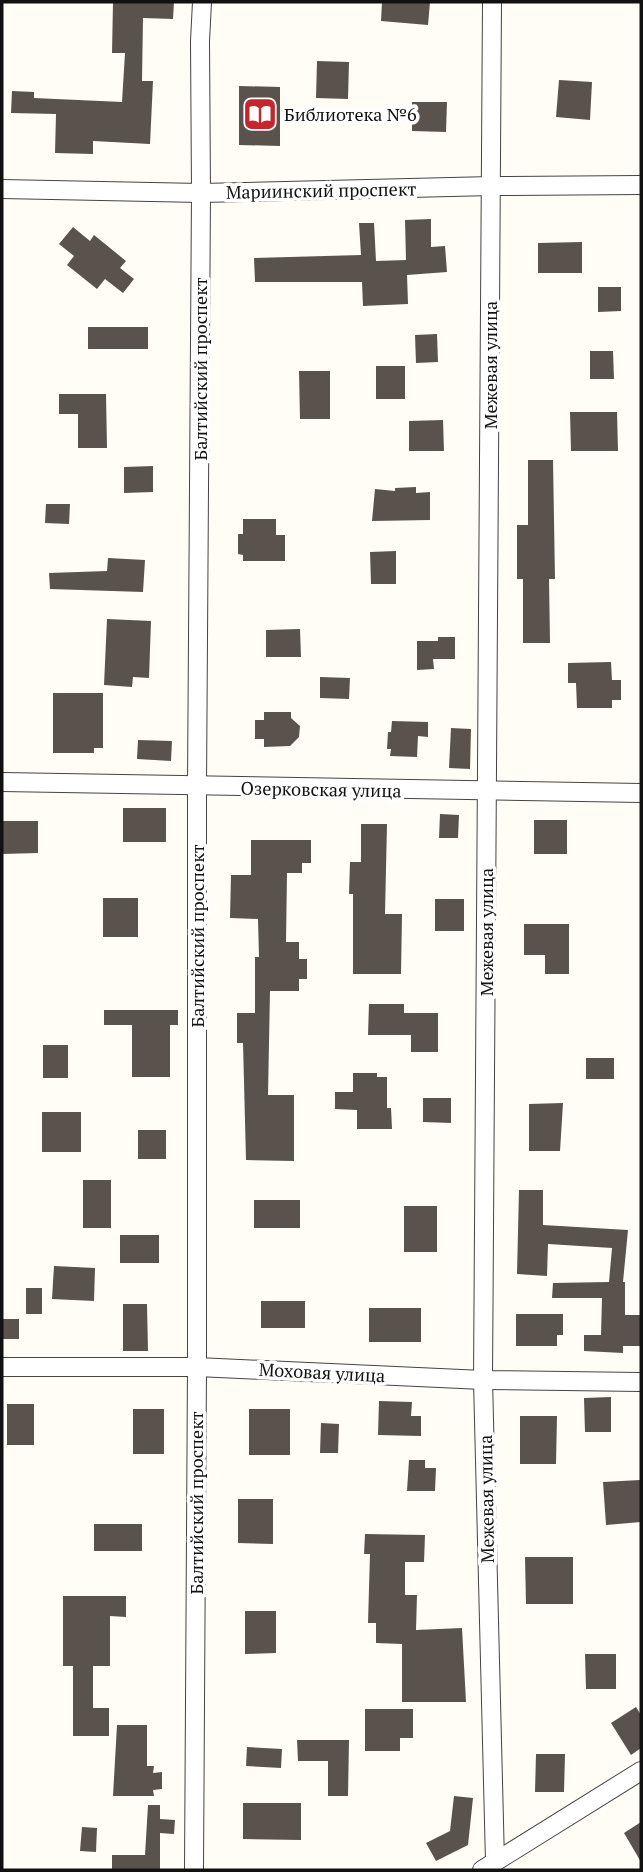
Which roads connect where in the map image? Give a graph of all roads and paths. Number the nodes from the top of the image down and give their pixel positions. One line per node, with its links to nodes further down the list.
1 (202, 2): 6 (street, Балтийский проспект)
2 (492, 2): 4 (street, Межевая улица)
3 (641, 185): 4 (street, Мариинский проспект)
4 (492, 186): 6 (street, Мариинский проспект); 9 (street, Межевая улица)
5 (2, 189): 6 (street, Мариинский проспект)
6 (201, 193): 8 (street, Балтийский проспект)
7 (2, 782): 8 (street, Озерковская улица)
8 (197, 786): 9 (street, Озерковская улица); 12 (street, Балтийский проспект)
9 (487, 792): 10 (street, Озерковская улица); 13 (street, Межевая улица)
10 (641, 793)
11 (2, 1367): 12 (street, Моховая улица)
12 (197, 1367): 13 (street, Моховая улица); 17 (street, Балтийский проспект)
13 (483, 1380): 14 (street, Моховая улица); 16 (street, Межевая улица)
14 (641, 1382)
15 (641, 1771): 16 (street)
16 (488, 1866)
17 (194, 1870)

